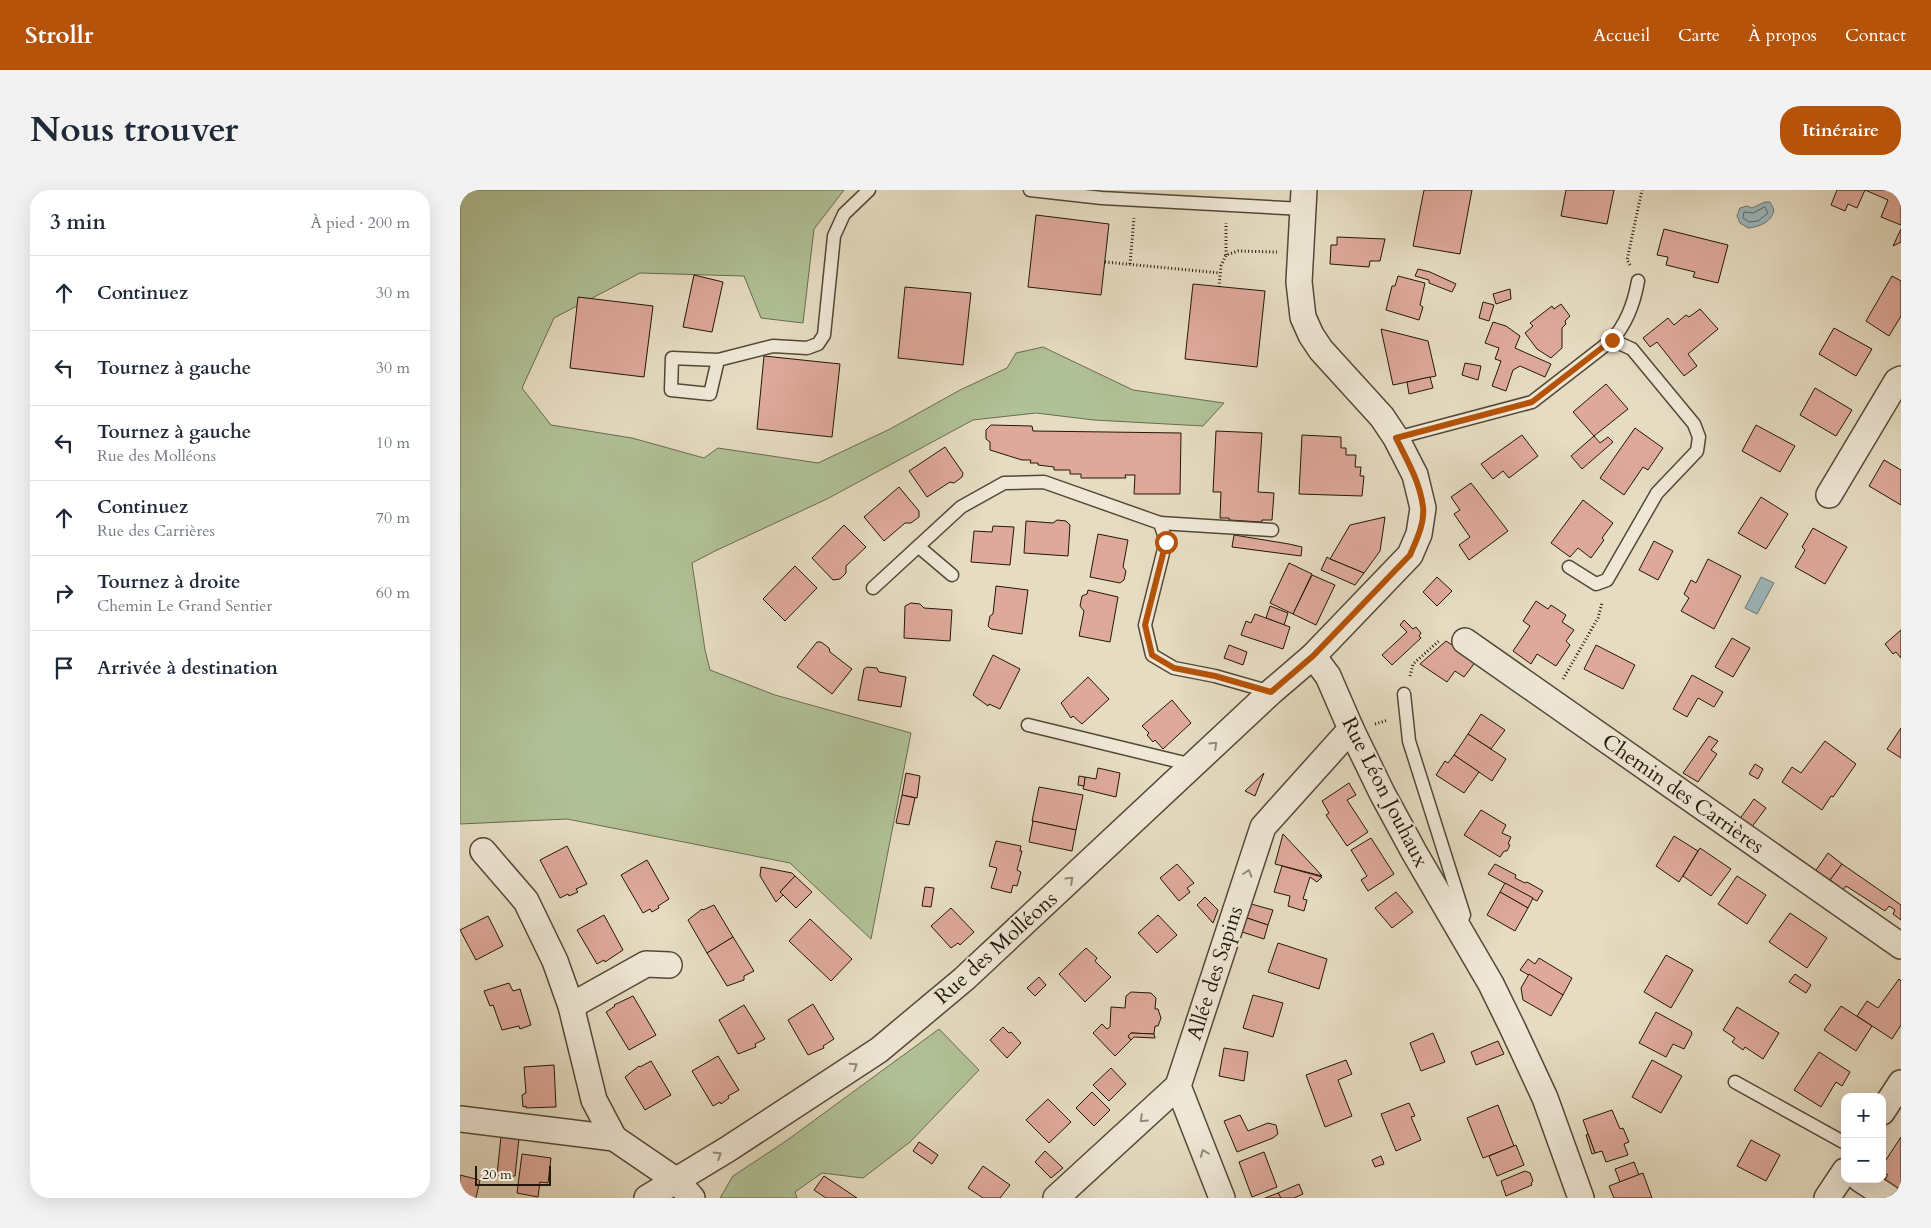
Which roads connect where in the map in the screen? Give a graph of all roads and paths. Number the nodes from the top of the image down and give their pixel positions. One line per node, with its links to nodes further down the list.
1 (869, 190): 16 (lane)
2 (1030, 190): 4 (lane)
3 (1642, 190): 9 (path)
4 (1135, 200): 6 (lane); 11 (path)
5 (1303, 200): 6 (lane); 8 (street, Rue des Molléons)
6 (1226, 205): 7 (path)
7 (1226, 255): 8 (path); 12 (path)
8 (1300, 255): 18 (street, Rue des Molléons)
9 (1627, 260)
10 (1105, 262): 11 (path)
11 (1130, 264): 12 (path)
12 (1220, 273): 14 (path)
13 (1638, 282): 15 (lane)
14 (1219, 286)
15 (1612, 340): 18 (lane); 23 (lane)
16 (718, 360)
17 (1901, 379): 19 (street)
18 (1396, 438): 28 (street, Rue des Molléons)
19 (1829, 495)
20 (1160, 524): 21 (lane); 22 (lane); 29 (lane)
21 (1272, 530)
22 (919, 546): 24 (lane); 25 (lane)
23 (1568, 567)
24 (952, 575)
25 (873, 588)
26 (1598, 618): 31 (path)
27 (1465, 641): 30 (path); 31 (street, Chemin des Carrières)
28 (1313, 656): 29 (street, Rue des Molléons); 33 (street, Rue Léon Jouhaux)
29 (1271, 692): 34 (street, Rue des Molléons, one-way to 29)
30 (1404, 694): 36 (lane, Rue Léon Jouhaux)
31 (1550, 702): 37 (street, Chemin des Carrières)
32 (1028, 725): 34 (lane)
33 (1351, 729): 36 (street, Rue Léon Jouhaux); 42 (street, Allée des Sapins, one-way to 33)
34 (1193, 765): 49 (street, Rue des Molléons, one-way to 34)
35 (483, 851): 39 (street)
36 (1458, 927): 53 (street, Rue Léon Jouhaux)
37 (1901, 946)
38 (669, 965): 39 (street)
39 (571, 1006): 45 (street)
40 (1735, 1082): 46 (lane)
41 (1901, 1083): 43 (street)
42 (1178, 1086): 51 (street, Allée des Sapins, one-way to 51); 52 (street, one-way to 42)
43 (1886, 1106)
44 (460, 1119): 45 (street)
45 (614, 1138): 49 (street)
46 (1841, 1141)
47 (1841, 1176): 54 (street)
48 (1866, 1183): 55 (street)
49 (684, 1189): 50 (street, Rue des Molléons)
50 (646, 1198)
51 (1056, 1198)
52 (1222, 1198)
53 (1581, 1198)
54 (1827, 1198)
55 (1889, 1198)

